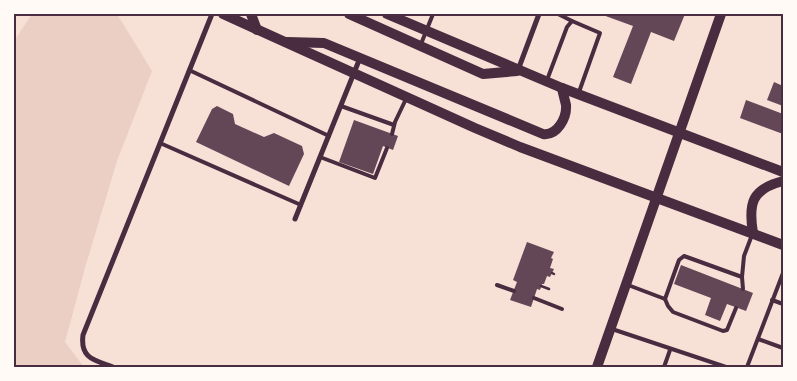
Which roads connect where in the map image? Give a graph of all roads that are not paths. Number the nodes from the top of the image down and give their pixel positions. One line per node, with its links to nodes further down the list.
1 (212, 14): 17 (street)
2 (222, 14): 11 (main road)
3 (251, 14): 11 (main road)
4 (349, 14): 13 (main road)
5 (433, 14): 12 (lane)
6 (539, 14): 18 (street)
7 (558, 14): 10 (lane)
8 (721, 14): 26 (main road)
9 (393, 15): 12 (main road); 13 (lane)
10 (572, 21): 20 (lane); 22 (lane)
11 (257, 30): 14 (main road)
12 (426, 31): 15 (lane); 18 (main road)
13 (390, 32): 15 (main road)
14 (283, 42): 16 (main road); 19 (main road)
15 (420, 46): 18 (main road)
16 (360, 58): 19 (street); 21 (main road)
17 (189, 70): 28 (lane); 29 (street)
18 (518, 71): 20 (main road)
19 (353, 74): 23 (main road); 24 (street)
20 (546, 82): 21 (main road)
21 (562, 88): 22 (main road)
22 (578, 94): 26 (main road)
23 (406, 98): 25 (lane); 34 (main road)
24 (340, 106): 25 (lane); 28 (street)
25 (394, 125): 27 (lane)
26 (678, 132): 32 (main road); 34 (main road)
27 (392, 134)
28 (328, 136): 31 (street)
29 (160, 143): 35 (lane); 55 (street)
30 (387, 148): 31 (lane)
31 (320, 157): 35 (street)
32 (783, 172)
33 (783, 182): 37 (main road)
34 (656, 197): 37 (main road); 42 (main road)
35 (301, 205): 36 (street)
36 (295, 219)
37 (753, 233): 38 (main road); 40 (lane)
38 (783, 245)
39 (783, 273): 47 (lane)
40 (742, 277): 43 (lane); 46 (lane)
41 (497, 284): 44 (lane)
42 (626, 284): 46 (lane); 51 (main road)
43 (743, 289)
44 (514, 291)
45 (534, 298): 50 (lane)
46 (665, 299): 49 (lane)
47 (772, 300): 48 (lane); 52 (lane)
48 (783, 304)
49 (736, 308)
50 (562, 309)
51 (610, 329): 54 (lane); 56 (main road)
52 (758, 339): 53 (lane); 59 (lane)
53 (783, 348)
54 (670, 350): 57 (lane); 58 (lane)
55 (113, 367)
56 (597, 367)
57 (664, 367)
58 (726, 367)
59 (747, 367)

